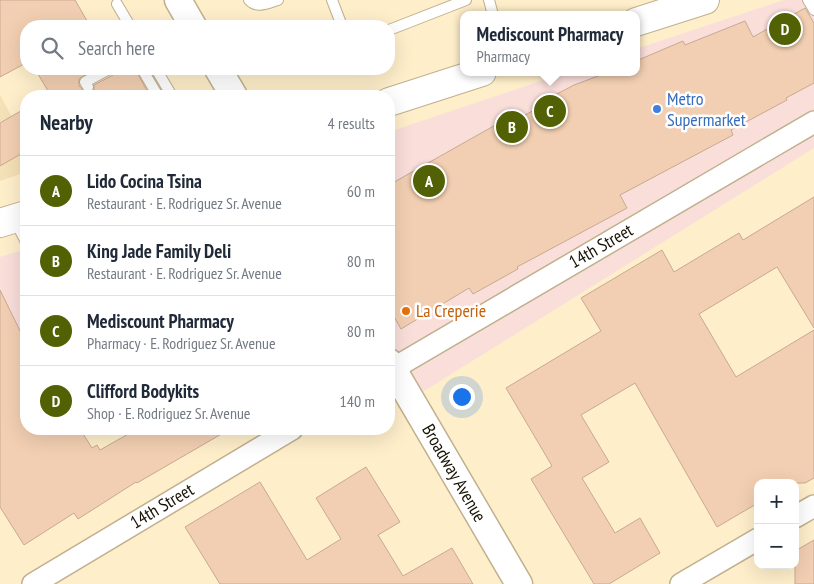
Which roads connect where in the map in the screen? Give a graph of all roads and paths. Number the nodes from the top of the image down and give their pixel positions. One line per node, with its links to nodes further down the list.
1 (178, 0): 11 (street)
2 (249, 0): 3 (lane)
3 (278, 0)
4 (332, 0): 12 (lane)
5 (466, 0): 14 (lane)
6 (706, 0): 13 (main road)
7 (808, 0): 9 (lane)
8 (117, 4): 10 (lane)
9 (814, 10)
10 (126, 20)
11 (190, 20)
12 (340, 20)
13 (640, 21)
14 (395, 28)
15 (98, 75): 20 (lane)
16 (146, 75): 21 (lane)
17 (160, 75): 22 (lane)
18 (222, 75): 23 (street)
19 (470, 76): 24 (main road)
20 (88, 87)
21 (154, 90)
22 (168, 90)
23 (230, 90)
24 (395, 100)
25 (814, 122): 28 (street, 14th Street)
26 (13, 219): 27 (lane)
27 (20, 231)
28 (395, 364)
29 (395, 375): 35 (street, Broadway Avenue)
30 (282, 435): 34 (street, 14th Street)
31 (814, 506): 32 (street)
32 (799, 515)
33 (754, 541): 36 (street)
34 (33, 584)
35 (519, 584)
36 (681, 584)

